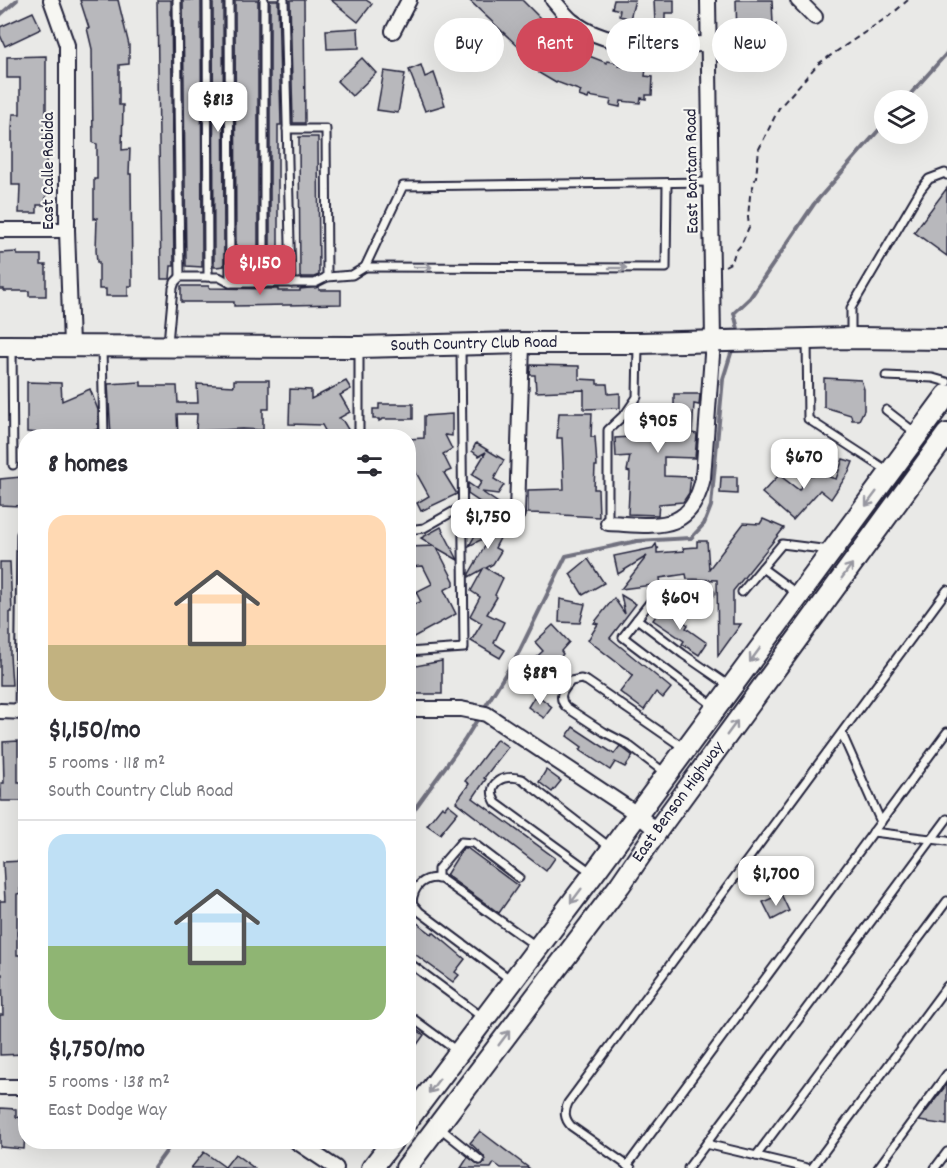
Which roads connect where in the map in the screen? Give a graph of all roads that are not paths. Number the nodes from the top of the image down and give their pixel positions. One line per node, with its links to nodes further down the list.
1 (51, 0): 19 (street, East Calle Rabida)
2 (177, 0): 21 (lane)
3 (207, 0): 22 (lane)
4 (229, 0): 24 (lane)
5 (264, 0): 25 (lane)
6 (284, 0): 14 (lane)
7 (409, 0): 12 (street)
8 (553, 0): 13 (street)
9 (708, 0): 13 (street, East Bantam Road)
10 (798, 0): 11 (street)
11 (815, 17)
12 (393, 31)
13 (709, 44): 16 (street, East Bantam Road)
14 (287, 129): 23 (lane); 26 (lane)
15 (947, 175): 27 (lane)
16 (711, 182): 17 (lane); 30 (street, East Bantam Road)
17 (667, 183): 20 (lane); 20 (lane, one-way to 17)
18 (0, 230): 19 (street)
19 (67, 230): 33 (street, East Calle Rabida)
20 (365, 267): 23 (lane)
21 (180, 277): 22 (lane); 37 (lane)
22 (208, 277): 24 (lane)
23 (327, 277): 26 (lane)
24 (230, 283): 25 (lane)
25 (264, 284): 26 (lane)
26 (291, 284)
27 (851, 338): 28 (main road, South Country Club Road); 29 (main road, South Country Club Road)
28 (947, 339)
29 (807, 340): 30 (main road, South Country Club Road); 48 (lane)
30 (713, 341): 32 (main road, South Country Club Road); 51 (street, East Bantam Road)
31 (522, 343): 32 (main road, South Country Club Road); 35 (main road, South Country Club Road); 50 (street)
32 (638, 344): 51 (lane)
33 (71, 345): 34 (main road, South Country Club Road); 36 (main road, South Country Club Road)
34 (6, 346): 47 (lane)
35 (461, 346): 38 (main road, South Country Club Road); 49 (lane)
36 (102, 347): 37 (main road, South Country Club Road); 43 (lane)
37 (168, 347): 38 (main road, South Country Club Road)
38 (359, 347): 44 (lane)
39 (886, 376): 40 (lane)
40 (947, 382)
41 (947, 395): 46 (main road, East Benson Highway)
42 (886, 410): 46 (lane)
43 (104, 429)
44 (359, 429)
45 (947, 434): 73 (main road, East Benson Highway, one-way to 45)
46 (918, 435): 48 (main road, East Benson Highway)
47 (13, 465)
48 (890, 472): 53 (main road, East Benson Highway, one-way to 53)
49 (462, 506): 52 (lane); 60 (lane)
50 (517, 514)
51 (608, 523)
52 (416, 529)
53 (833, 550): 54 (lane); 58 (main road, East Benson Highway)
54 (762, 568): 56 (lane); 58 (lane)
55 (947, 590): 67 (lane)
56 (742, 592)
57 (710, 593): 59 (lane)
58 (799, 595): 61 (main road, East Benson Highway, one-way to 61)
59 (637, 619): 61 (lane); 62 (lane)
60 (416, 651)
61 (732, 687): 62 (main road, East Benson Highway)
62 (716, 708): 68 (main road, East Benson Highway)
63 (416, 710): 70 (street)
64 (0, 711): 65 (street)
65 (18, 712)
66 (947, 732): 72 (lane)
67 (842, 734): 72 (lane); 102 (lane)
68 (685, 749): 69 (main road, East Benson Highway); 69 (lane)
69 (667, 774): 70 (main road, East Benson Highway)
70 (637, 814): 73 (street); 77 (main road, East Benson Highway)
71 (947, 819): 75 (lane)
72 (881, 822): 74 (lane)
73 (657, 831): 95 (main road, East Benson Highway, one-way to 73)
74 (873, 832): 75 (lane); 102 (lane)
75 (932, 840): 76 (lane); 96 (lane)
76 (947, 841)
77 (612, 849): 78 (main road, East Benson Highway); 78 (lane)
78 (593, 874): 84 (main road, East Benson Highway, one-way to 84)
79 (519, 878): 80 (lane)
80 (438, 879): 81 (lane); 84 (lane)
81 (416, 889)
82 (947, 901): 100 (lane)
83 (416, 908): 86 (lane)
84 (538, 947): 86 (main road, East Benson Highway)
85 (416, 968): 88 (lane)
86 (512, 981): 88 (main road, East Benson Highway)
87 (947, 986): 107 (lane)
88 (484, 1019): 90 (main road, East Benson Highway)
89 (416, 1021): 90 (lane)
90 (459, 1052): 94 (main road, East Benson Highway, one-way to 94)
91 (947, 1074): 108 (lane)
92 (0, 1087): 93 (street)
93 (18, 1087)
94 (416, 1109)
95 (438, 1126): 101 (lane); 105 (main road, East Benson Highway)
96 (706, 1144): 100 (lane); 106 (lane)
97 (308, 1149): 103 (street)
98 (387, 1149): 104 (main road)
99 (947, 1152): 109 (lane)
100 (756, 1156): 107 (lane)
101 (480, 1160)
102 (629, 1167)
103 (336, 1168)
104 (372, 1168)
105 (406, 1168)
106 (688, 1168)
107 (809, 1168)
108 (878, 1168)
109 (935, 1168)

